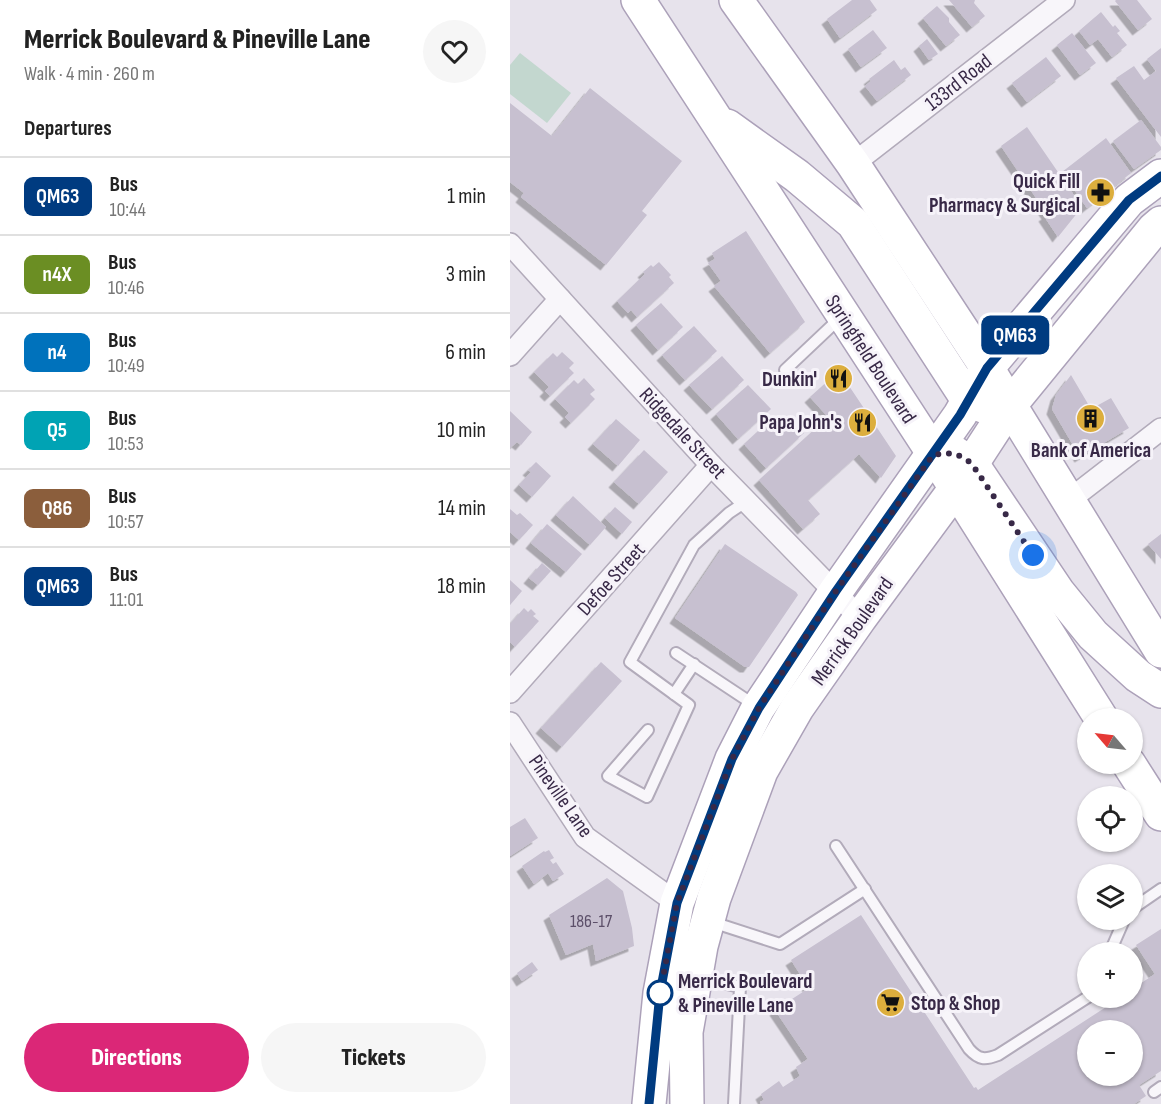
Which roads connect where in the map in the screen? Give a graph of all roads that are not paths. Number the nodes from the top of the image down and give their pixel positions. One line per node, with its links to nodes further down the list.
1 (638, 0): 4 (main road, Springfield Boulevard)
2 (736, 0): 5 (main road)
3 (1064, 0): 5 (street, 133rd Road)
4 (713, 116): 10 (main road, Springfield Boulevard); 14 (main road)
5 (853, 164): 12 (main road)
6 (1161, 176): 12 (main road, Merrick Boulevard)
7 (1161, 223): 15 (main road, Merrick Boulevard)
8 (510, 244): 9 (street, Ridgedale Street)
9 (560, 299): 11 (street); 18 (street, Ridgedale Street)
10 (843, 315): 13 (lane); 17 (main road, Springfield Boulevard)
11 (510, 355)
12 (987, 368): 14 (main road, Merrick Boulevard); 15 (main road)
13 (785, 370)
14 (969, 400): 15 (main road); 17 (main road, Merrick Boulevard)
15 (1010, 405): 19 (main road, Merrick Boulevard); 21 (main road)
16 (1161, 429): 21 (street)
17 (933, 455): 19 (main road, Springfield Boulevard); 22 (main road, Merrick Boulevard)
18 (711, 465): 20 (street, Ridgedale Street); 28 (street, Defoe Street)
19 (964, 476): 23 (main road, Merrick Boulevard); 27 (main road); 31 (main road, Springfield Boulevard)
20 (747, 501): 22 (street, Ridgedale Street); 29 (lane)
21 (1068, 501): 24 (main road)
22 (836, 591): 23 (street, Ridgedale Street); 30 (main road, Merrick Boulevard)
23 (860, 618): 40 (main road, Merrick Boulevard)
24 (1161, 651)
25 (676, 652): 26 (lane)
26 (694, 664): 29 (lane); 30 (lane)
27 (1161, 691)
28 (510, 692)
29 (674, 694): 33 (lane)
30 (759, 708): 40 (main road, Merrick Boulevard)
31 (1095, 708)
32 (510, 723): 40 (street, Pineville Lane)
33 (648, 730)
34 (1135, 774): 35 (main road)
35 (1161, 814)
36 (836, 846): 37 (lane)
37 (866, 889): 40 (lane); 42 (lane)
38 (1161, 889): 39 (lane)
39 (1143, 901)
40 (692, 912): 41 (main road, Merrick Boulevard); 43 (main road, Merrick Boulevard)
41 (695, 977): 44 (main road, Merrick Boulevard); 45 (lane)
42 (1077, 1004)
43 (649, 1104)
44 (687, 1104)
45 (734, 1104)

